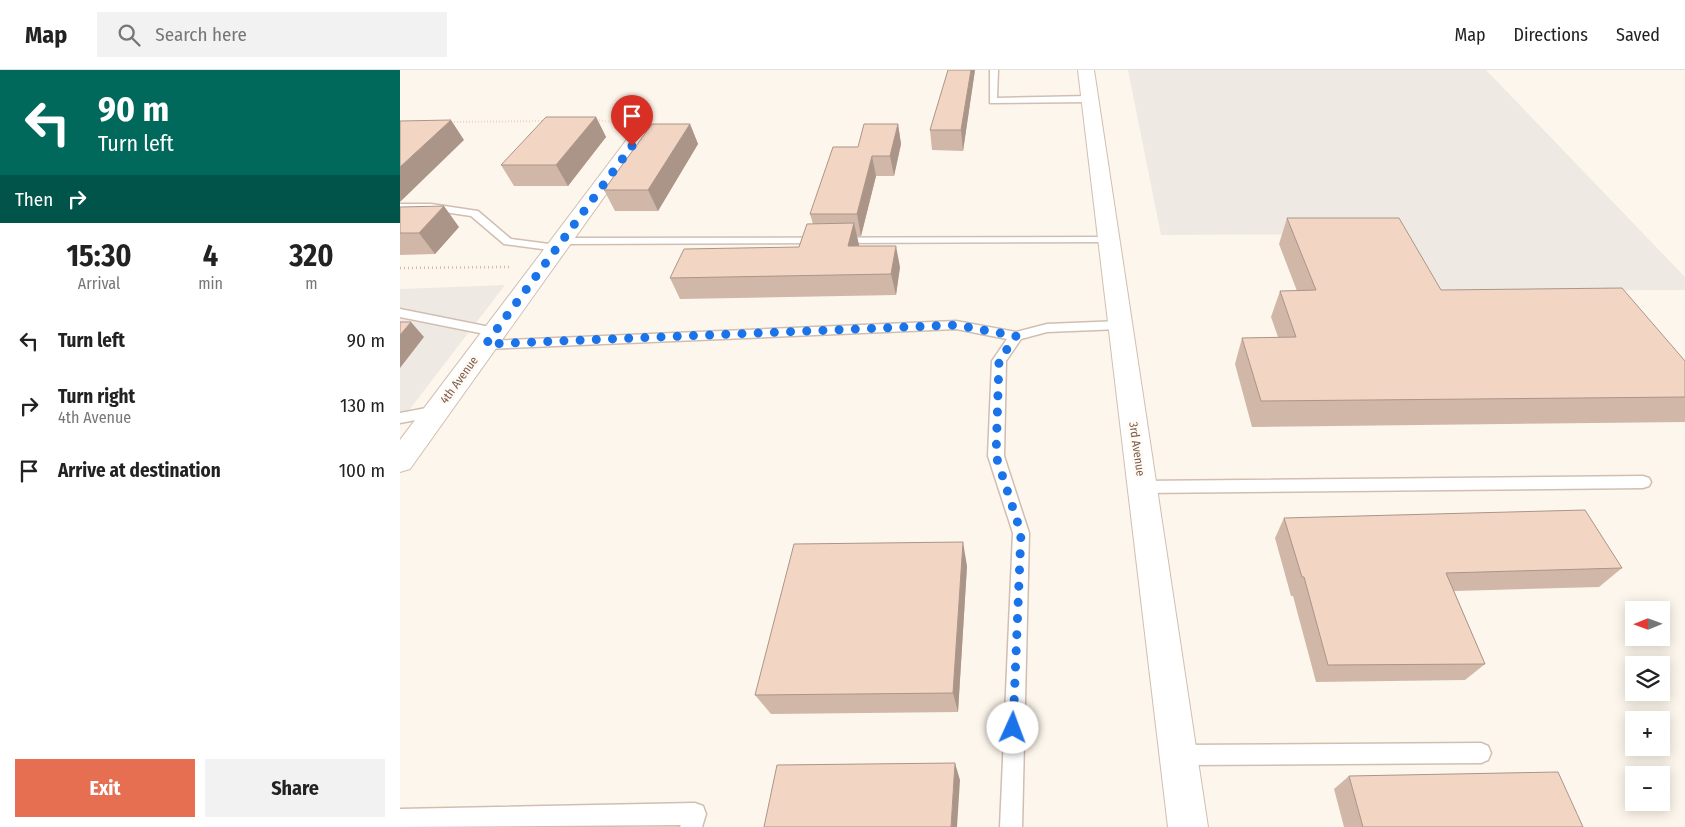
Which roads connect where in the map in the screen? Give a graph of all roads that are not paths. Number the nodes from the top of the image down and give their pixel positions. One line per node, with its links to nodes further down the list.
1 (994, 70): 3 (lane)
2 (1086, 70): 3 (street, 3rd Avenue)
3 (1089, 100): 6 (street, 3rd Avenue)
4 (643, 130): 7 (street, 4th Avenue)
5 (400, 207): 7 (lane)
6 (1108, 240): 7 (lane); 9 (street, 3rd Avenue)
7 (554, 252): 11 (street, 4th Avenue)
8 (400, 313): 11 (lane)
9 (1120, 325): 10 (lane); 16 (street, 3rd Avenue)
10 (1016, 336): 11 (lane); 22 (lane)
11 (490, 338): 12 (street, 4th Avenue)
12 (437, 411): 13 (lane); 14 (street, 4th Avenue)
13 (400, 418)
14 (400, 461)
15 (1643, 482): 16 (lane)
16 (1142, 487): 18 (street, 3rd Avenue)
17 (1482, 753): 18 (lane)
18 (1179, 755): 23 (street, 3rd Avenue)
19 (400, 820): 20 (lane)
20 (488, 823): 21 (lane)
21 (691, 827)
22 (1010, 827)
23 (1188, 827)

